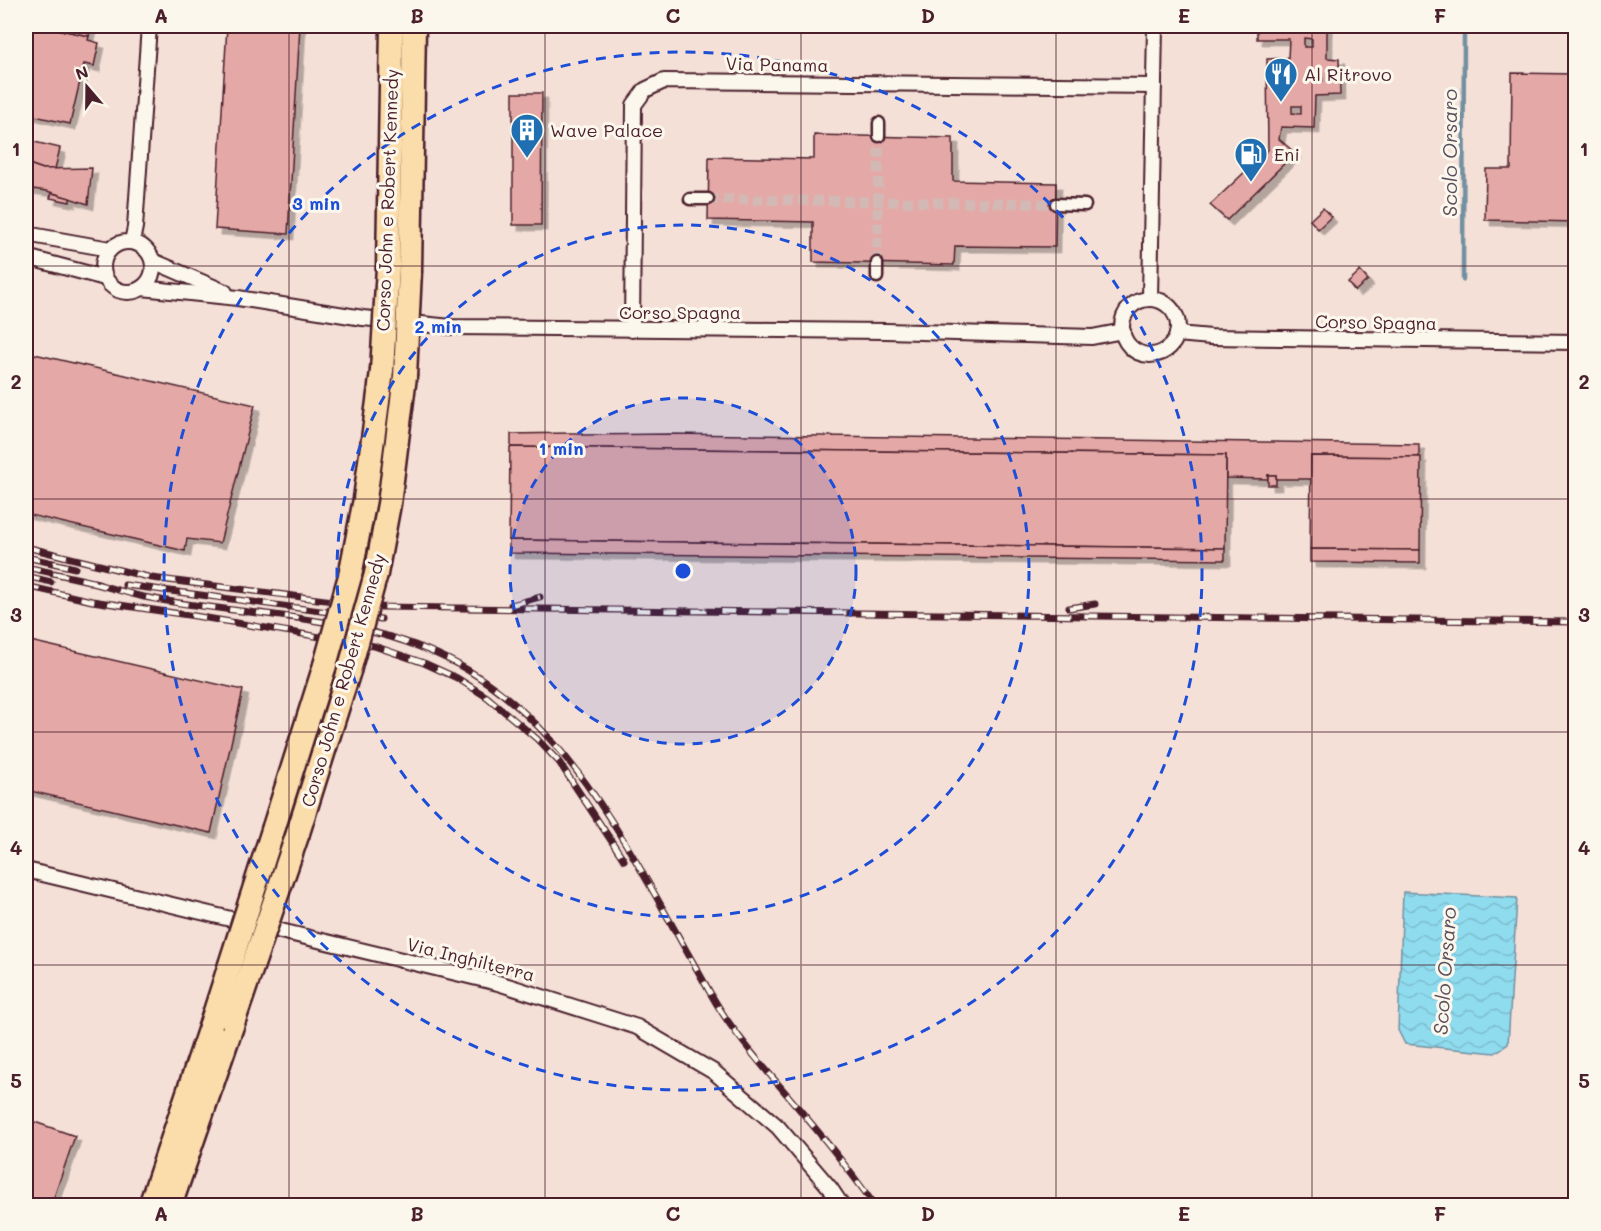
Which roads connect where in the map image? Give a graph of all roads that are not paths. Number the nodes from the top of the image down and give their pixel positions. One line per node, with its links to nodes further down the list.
1 (149, 26): 13 (street)
2 (392, 26): 18 (highway, Corso John e Robert Kennedy)
3 (414, 26): 18 (highway, Corso John e Robert Kennedy)
4 (1155, 26): 5 (street)
5 (1154, 86): 23 (street); 24 (street, Via Panama)
6 (879, 123): 7 (street)
7 (879, 136)
8 (690, 199): 9 (street)
9 (708, 199)
10 (1056, 204): 11 (street)
11 (1085, 205)
12 (26, 234): 14 (street)
13 (132, 242): 14 (street); 16 (street, Corso Spagna)
14 (110, 249): 20 (street)
15 (26, 257): 20 (street, Corso Spagna)
16 (153, 261): 21 (street); 22 (street, Corso Spagna)
17 (878, 264): 19 (street)
18 (399, 269): 29 (highway, Corso John e Robert Kennedy, bridge); 29 (highway, Corso John e Robert Kennedy, bridge)
19 (878, 277)
20 (105, 278): 21 (street, Corso Spagna)
21 (142, 288): 22 (street, Corso Spagna)
22 (238, 297): 24 (street, Corso Spagna)
23 (1150, 299): 25 (street); 26 (street)
24 (632, 330): 25 (street, Corso Spagna)
25 (1123, 331): 26 (street)
26 (1177, 334): 27 (street, Corso Spagna)
27 (1575, 342)
28 (26, 870): 32 (street, Via Inghilterra)
29 (222, 1023): 30 (highway, Corso John e Robert Kennedy); 31 (highway, Corso John e Robert Kennedy)
30 (150, 1206)
31 (170, 1206)
32 (842, 1206)

